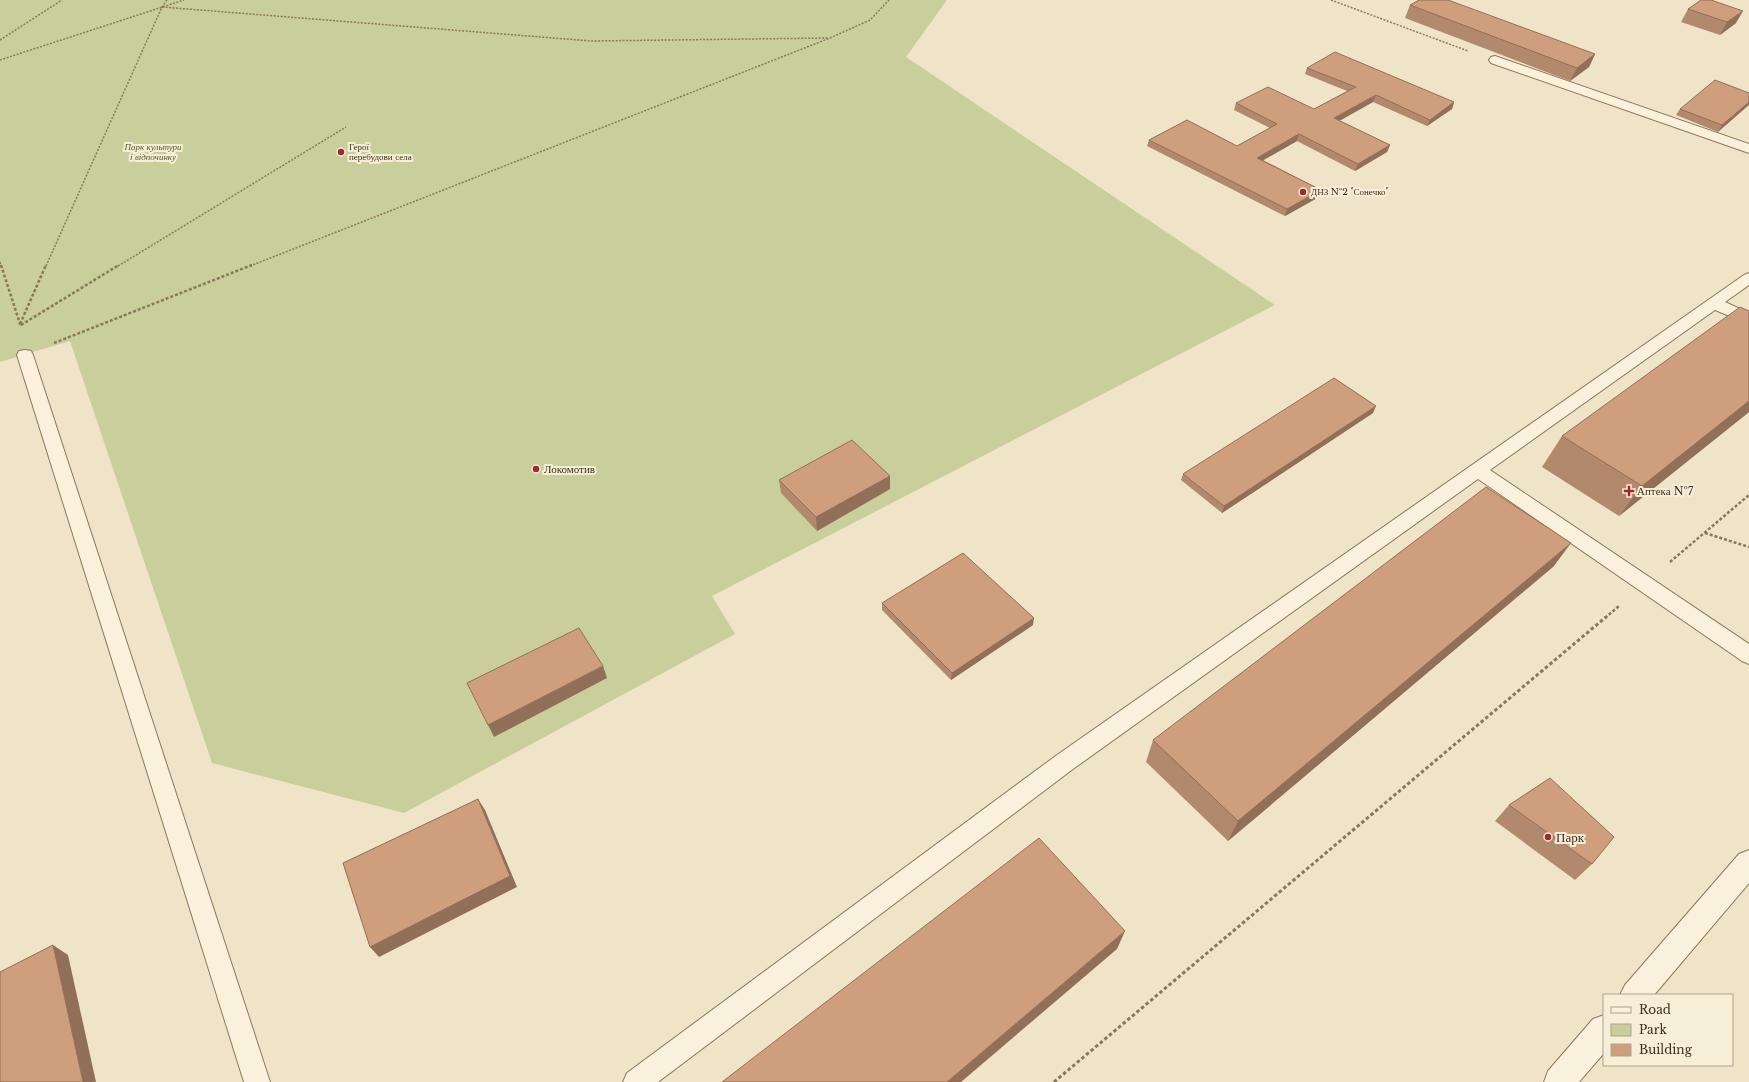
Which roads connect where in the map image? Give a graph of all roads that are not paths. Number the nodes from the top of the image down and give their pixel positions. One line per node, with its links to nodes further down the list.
1 (1495, 60): 2 (lane)
2 (1749, 149)
3 (1749, 278): 4 (lane)
4 (1714, 303): 5 (lane); 7 (lane)
5 (1749, 319)
6 (25, 355): 12 (lane)
7 (1477, 470): 8 (lane); 13 (lane)
8 (1749, 655)
9 (1749, 864): 10 (street)
10 (1636, 994)
11 (1603, 1031): 14 (street)
12 (257, 1082)
13 (636, 1082)
14 (1559, 1082)

